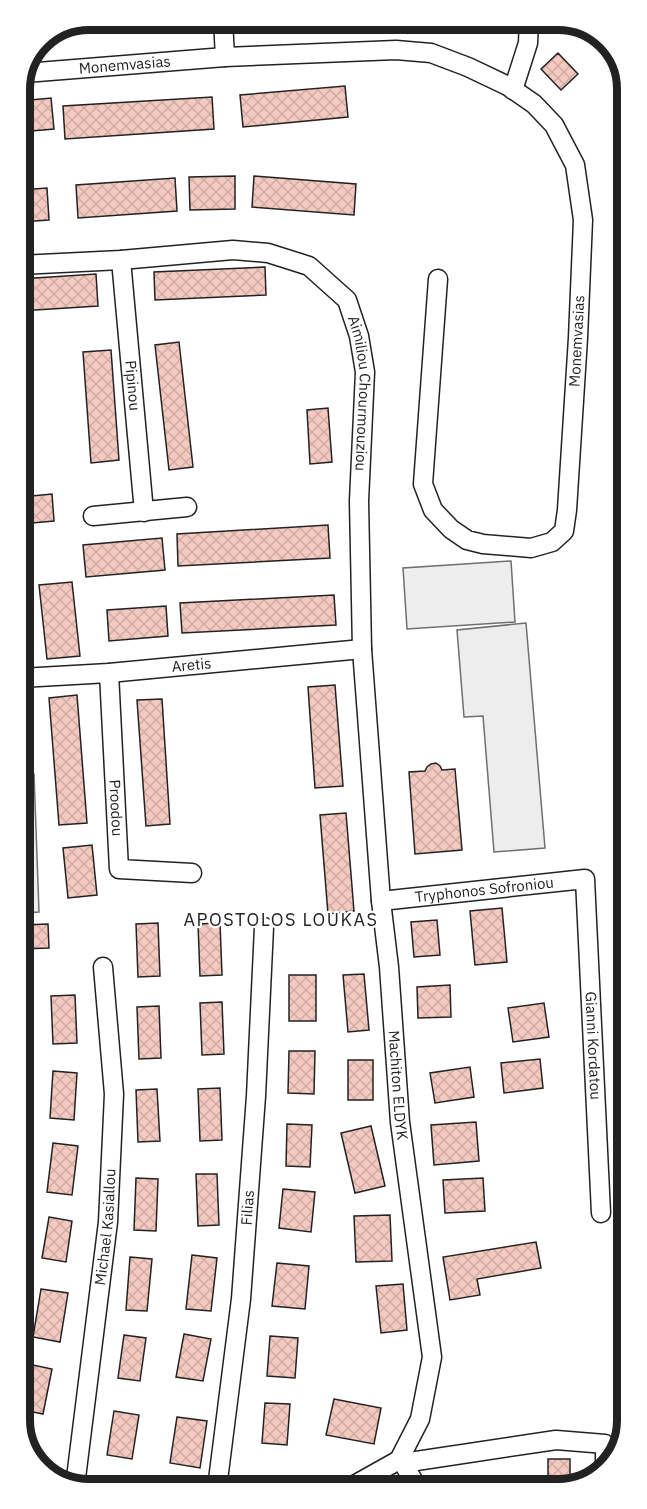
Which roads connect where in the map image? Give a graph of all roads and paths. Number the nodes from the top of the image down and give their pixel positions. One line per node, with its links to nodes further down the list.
1 (224, 30): 3 (street)
2 (529, 30): 5 (street)
3 (225, 57): 4 (street, Monemvasias); 5 (street, Monemvasias)
4 (33, 72)
5 (513, 90): 8 (street, Monemvasias)
6 (121, 260): 7 (street, Aimiliou Chourmouziou); 10 (street, Pipinou); 12 (street, Aimiliou Chourmouziou)
7 (30, 265)
8 (438, 279)
9 (187, 507): 10 (street)
10 (144, 512): 11 (street)
11 (93, 516)
12 (362, 649): 13 (street, Aretis); 17 (street, Machiton ELDYK)
13 (109, 673): 14 (street, Aretis); 15 (street, Proodou)
14 (30, 677)
15 (192, 873)
16 (585, 879): 17 (street, Tryphonos Sofroniou); 20 (street, Gianni Kordatou)
17 (381, 901): 22 (street, Machiton ELDYK)
18 (264, 927): 24 (street, Filias)
19 (104, 968): 23 (street, Michael Kasiallou)
20 (601, 1213)
21 (605, 1455): 22 (street)
22 (401, 1462): 25 (street); 26 (street)
23 (76, 1478)
24 (218, 1479)
25 (368, 1479)
26 (412, 1479)

